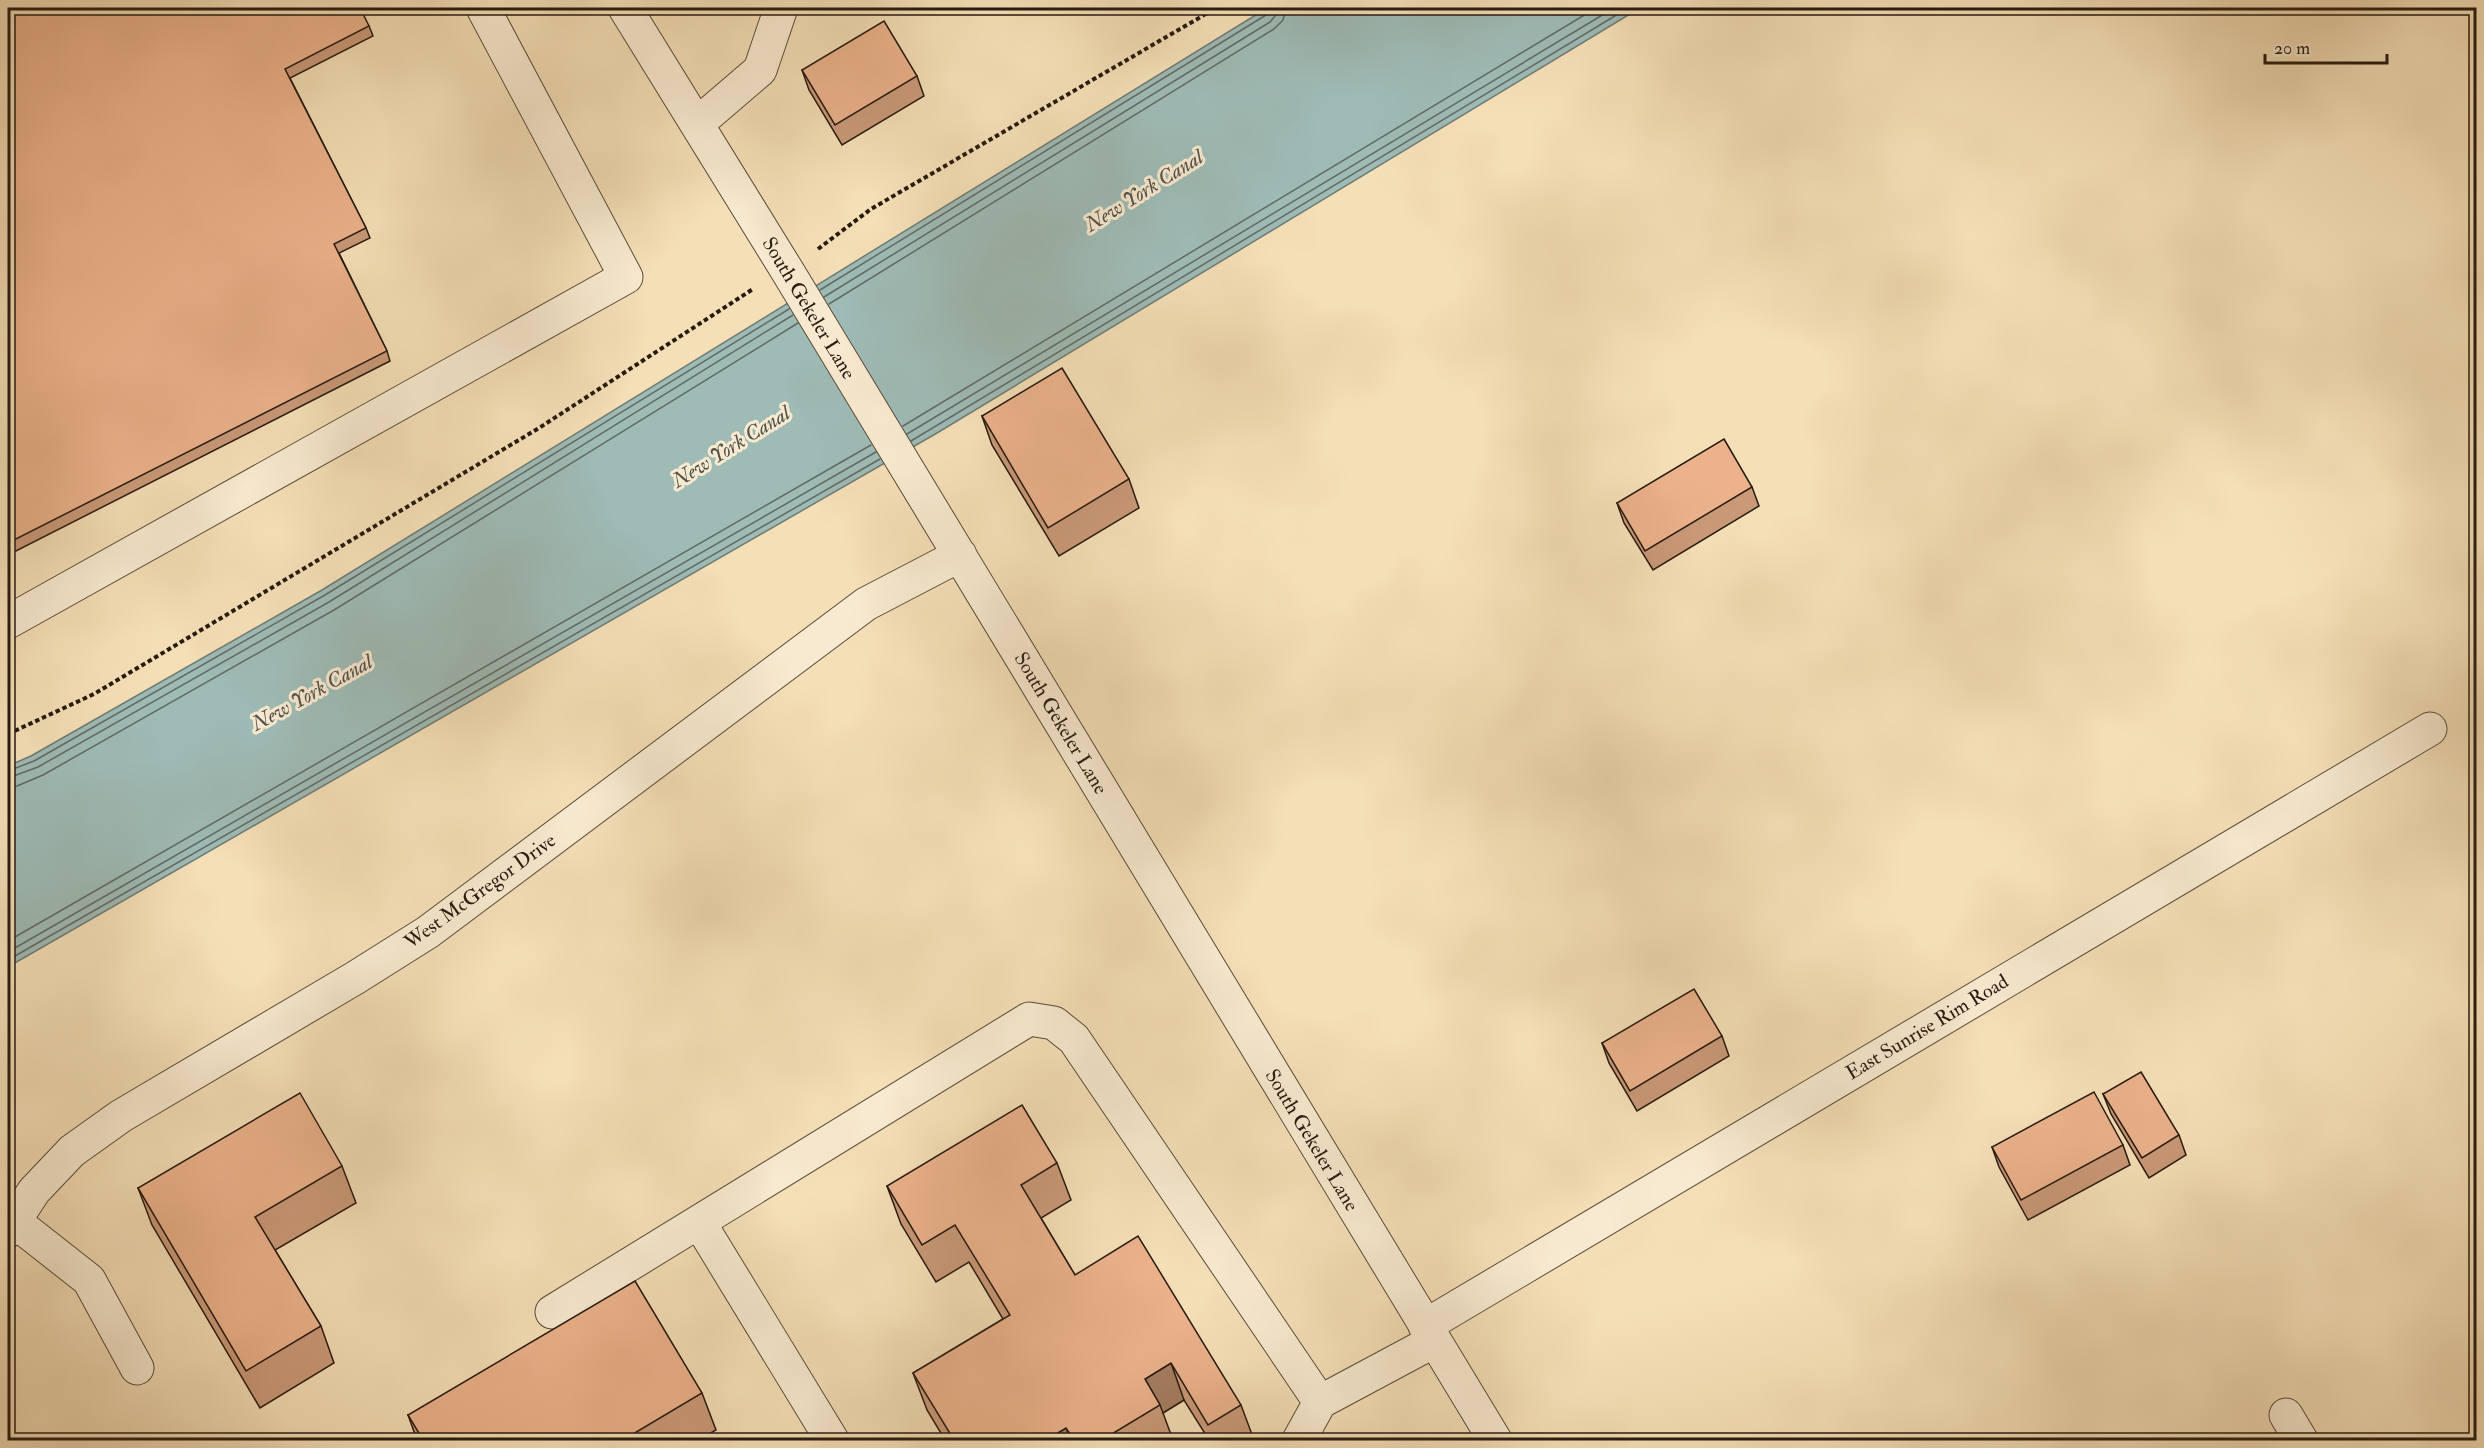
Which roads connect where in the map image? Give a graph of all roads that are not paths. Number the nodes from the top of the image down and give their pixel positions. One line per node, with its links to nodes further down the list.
1 (483, 8): 6 (street)
2 (625, 8): 4 (street, South Gekeler Lane)
3 (781, 8): 4 (street)
4 (696, 124): 5 (street, South Gekeler Lane)
5 (960, 555): 9 (street, West McGregor Drive); 11 (street, South Gekeler Lane)
6 (8, 622)
7 (2430, 729): 11 (street, East Sunrise Rim Road)
8 (699, 1222): 10 (street); 13 (street); 14 (street)
9 (11, 1226): 12 (street)
10 (552, 1312)
11 (1429, 1334): 13 (street, East Sunrise Rim Road); 16 (street, South Gekeler Lane)
12 (137, 1368)
13 (1320, 1402): 15 (street)
14 (832, 1440)
15 (1299, 1440)
16 (1495, 1440)

